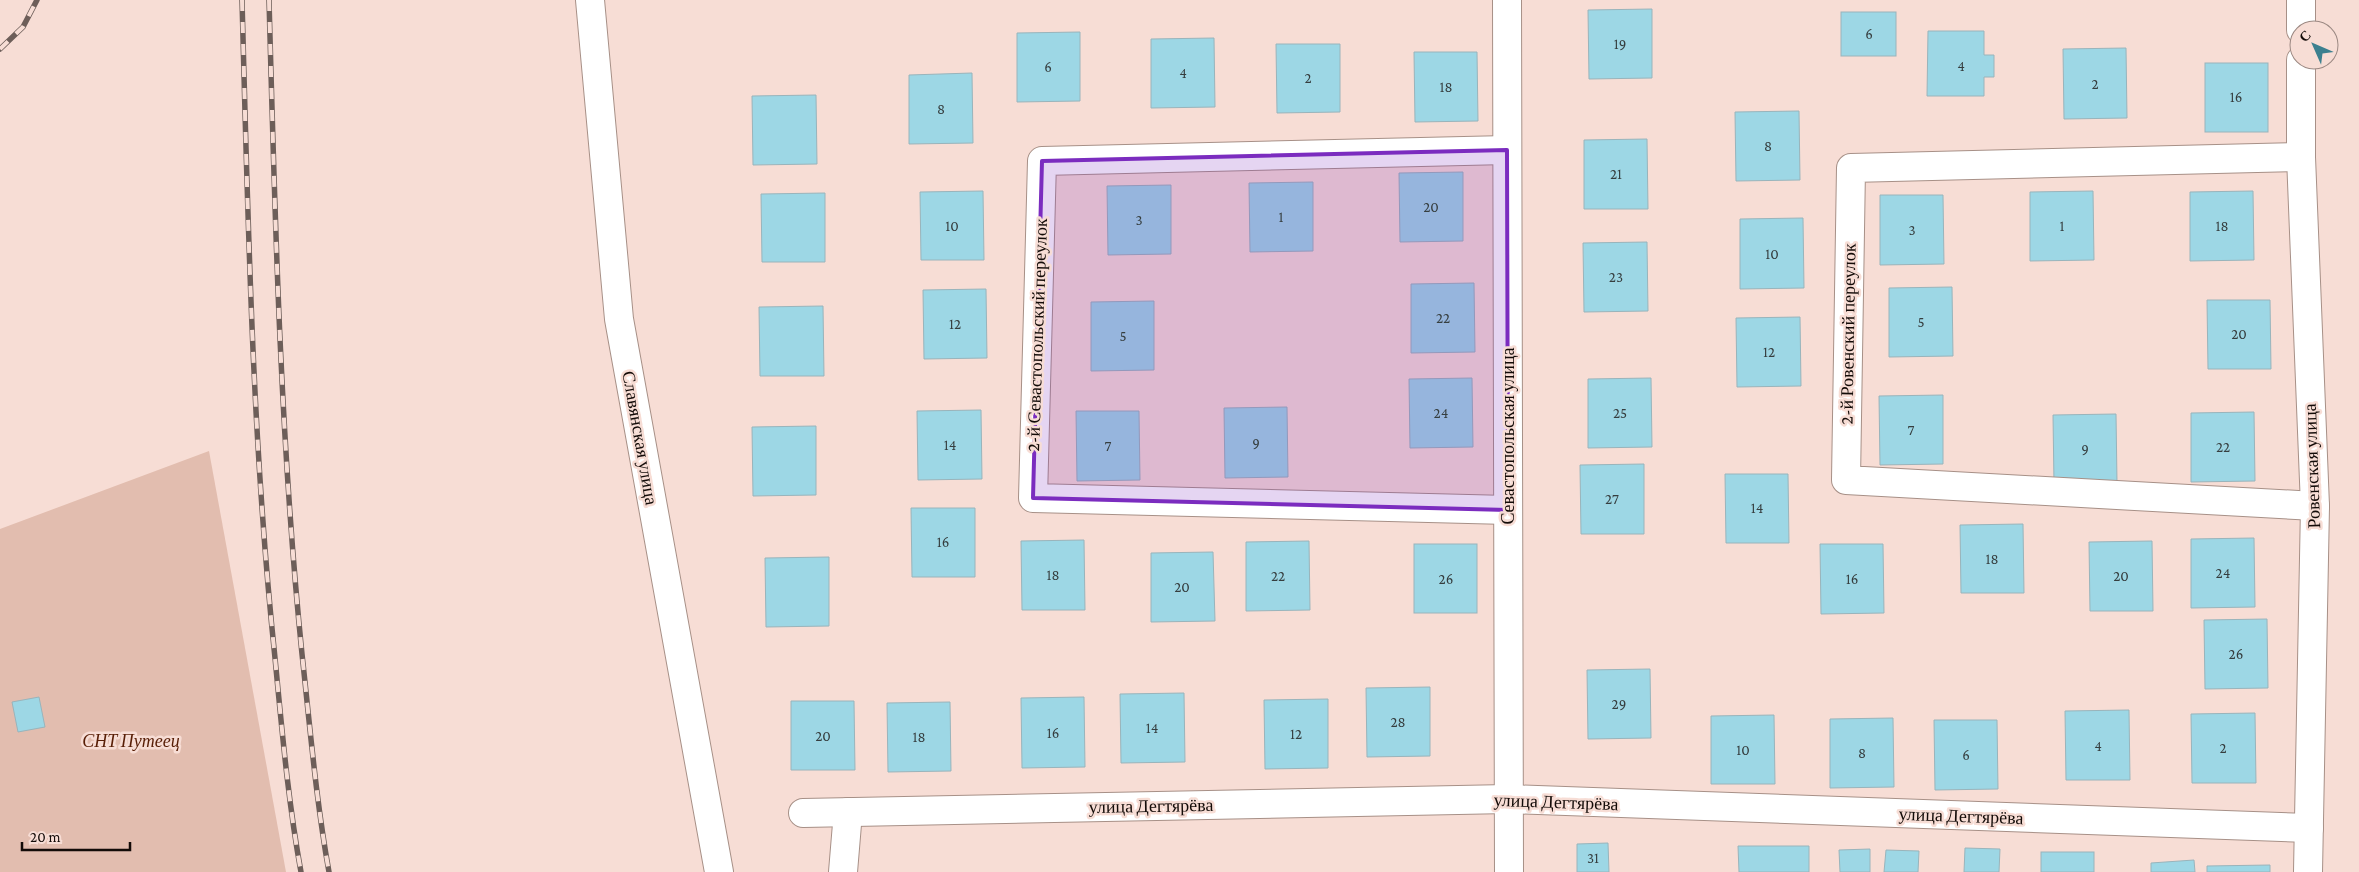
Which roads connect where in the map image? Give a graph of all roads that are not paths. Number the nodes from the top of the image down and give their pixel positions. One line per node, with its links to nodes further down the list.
1 (590, 0): 14 (street, Славянская улица)
2 (1507, 0): 6 (street, Севастопольская улица)
3 (2301, 0): 4 (street)
4 (2301, 20)
5 (2301, 70): 7 (street, Ровенская улица)
6 (1507, 150): 9 (street, Севастопольская улица); 9 (street, 2-й Севастопольский переулок)
7 (2301, 156): 8 (street, Ровенская улица); 8 (street, 2-й Ровенский переулок)
8 (2315, 506): 13 (street, Ровенская улица)
9 (1508, 510): 10 (street, Севастопольская улица)
10 (1508, 799): 11 (street, улица Дегтярёва); 13 (street, улица Дегтярёва); 16 (street, Севастопольская улица)
11 (848, 812): 12 (street, улица Дегтярёва); 15 (street)
12 (803, 813)
13 (2309, 828): 17 (street, Ровенская улица)
14 (719, 872)
15 (843, 872)
16 (1510, 872)
17 (2308, 872)

